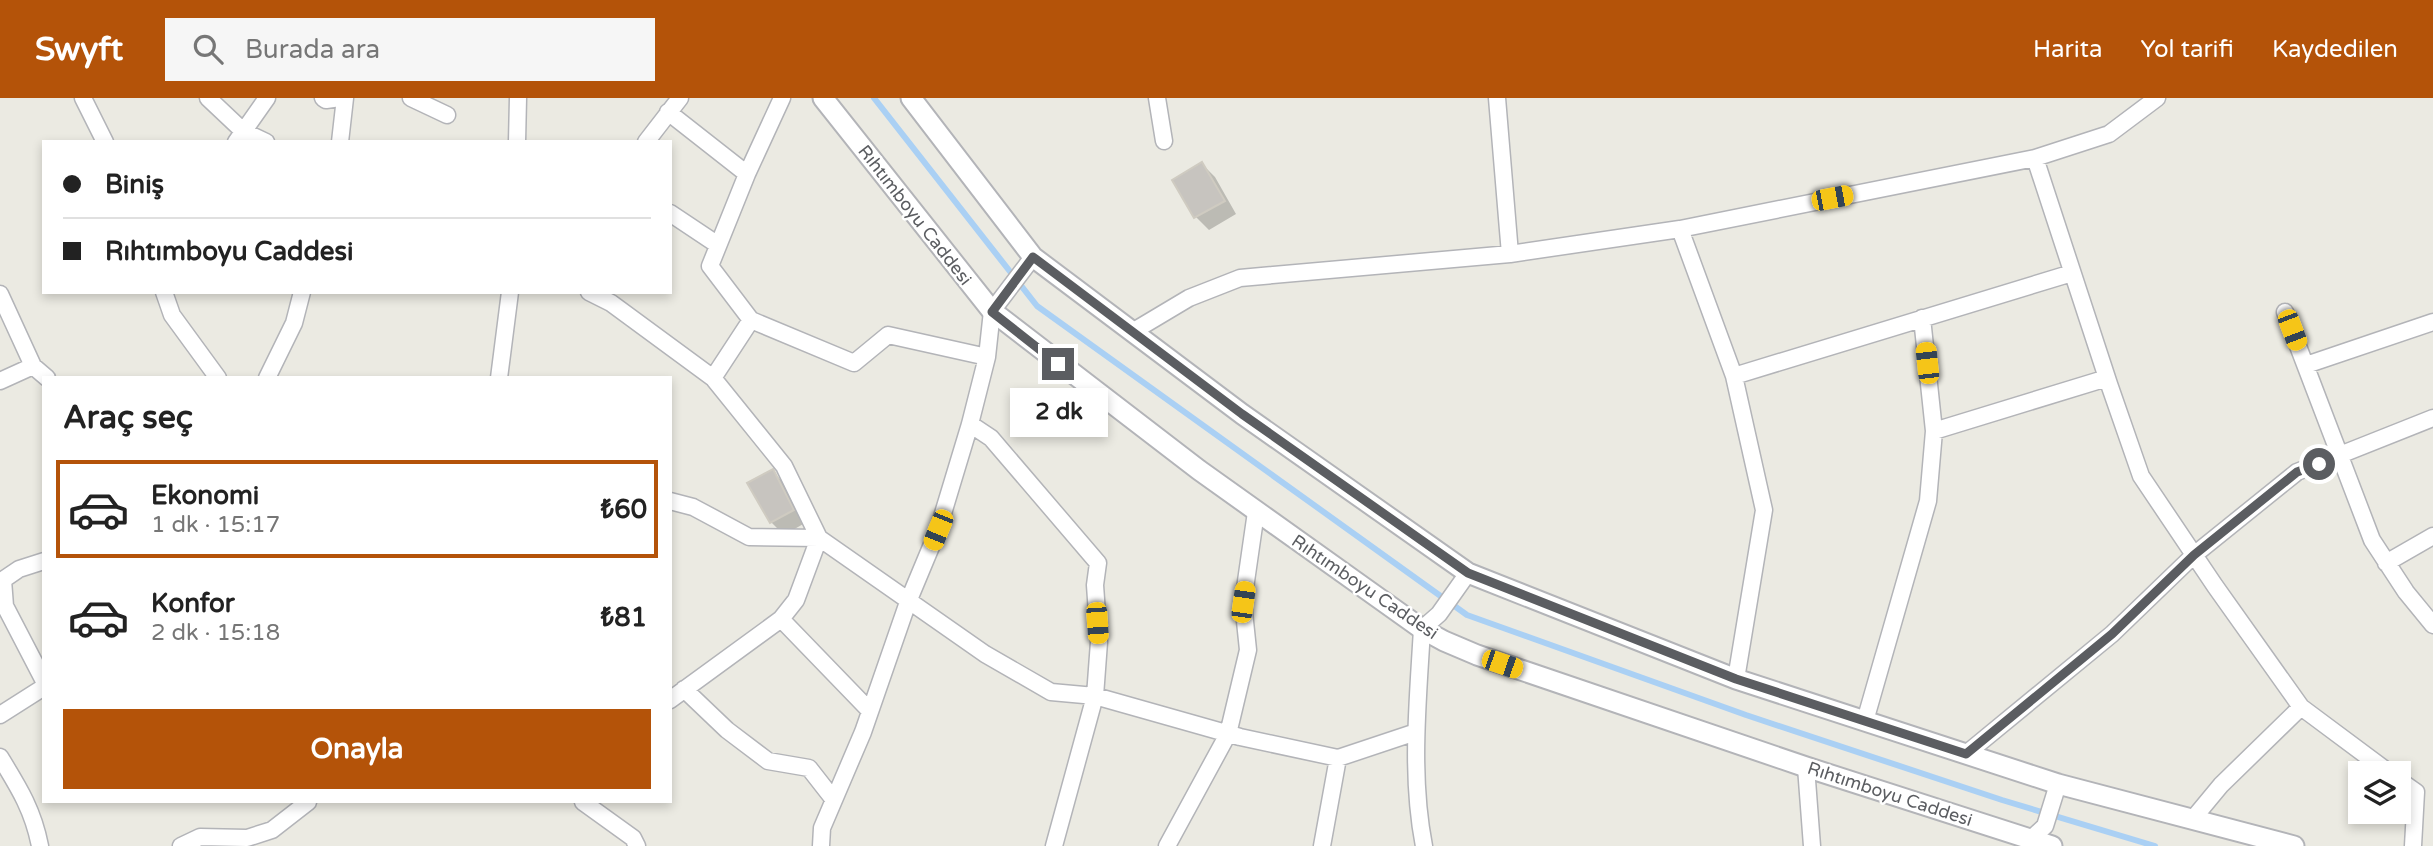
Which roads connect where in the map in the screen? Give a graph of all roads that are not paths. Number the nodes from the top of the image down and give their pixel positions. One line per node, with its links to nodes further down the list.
1 (83, 98): 18 (street)
2 (208, 98): 17 (street)
3 (267, 98): 17 (street)
4 (323, 98): 5 (street)
5 (343, 98): 20 (street)
6 (411, 98): 16 (street)
7 (518, 98): 21 (street)
8 (680, 98): 15 (street)
9 (782, 98): 25 (street)
10 (822, 98): 37 (street, Rıhtımboyu Caddesi)
11 (911, 98): 30 (street)
12 (1157, 98): 23 (street)
13 (1497, 98): 29 (street)
14 (2157, 98): 24 (street)
15 (668, 112): 22 (street); 25 (street)
16 (447, 115)
17 (239, 136): 19 (street)
18 (104, 140)
19 (257, 140)
20 (340, 140)
21 (517, 140)
22 (647, 140)
23 (1164, 141)
24 (2035, 158): 27 (street); 31 (street)
25 (747, 174): 28 (street)
26 (672, 214): 28 (street)
27 (1680, 229): 29 (street); 50 (street)
28 (718, 245): 40 (street)
29 (1510, 254): 42 (street)
30 (1029, 263): 37 (street); 42 (street)
31 (2073, 273): 39 (street); 52 (street)
32 (0, 294): 45 (street)
33 (165, 294): 47 (street)
34 (301, 294): 48 (street)
35 (510, 294): 49 (street)
36 (593, 294): 51 (street)
37 (992, 312): 43 (street); 59 (street, Rıhtımboyu Caddesi)
38 (2285, 312): 44 (street)
39 (1922, 318): 50 (street); 56 (street)
40 (751, 320): 43 (street); 51 (street)
41 (2433, 322): 44 (street)
42 (1132, 332): 65 (street)
43 (987, 357): 55 (street)
44 (2306, 365): 57 (street)
45 (33, 366): 46 (street); 53 (street)
46 (45, 376)
47 (217, 376)
48 (268, 376)
49 (499, 376)
50 (1734, 376): 71 (street)
51 (713, 378): 61 (street)
52 (2107, 379): 56 (street); 62 (street)
53 (0, 381)
54 (2433, 418): 57 (street)
55 (970, 424): 66 (street); 74 (street)
56 (1934, 431): 79 (street)
57 (2340, 455): 62 (street); 64 (street)
58 (672, 502): 61 (street)
59 (1256, 512): 69 (street, Rıhtımboyu Caddesi); 81 (street)
60 (2433, 536): 64 (street)
61 (819, 538): 66 (street); 67 (street)
62 (2194, 555): 76 (street); 82 (street)
63 (42, 562): 70 (street)
64 (2386, 563): 68 (street)
65 (1463, 580): 69 (street); 71 (street)
66 (908, 602): 74 (street); 77 (street)
67 (781, 618): 73 (street); 77 (street)
68 (2433, 625)
69 (1423, 628): 80 (street); 86 (street, Rıhtımboyu Caddesi)
70 (42, 677)
71 (1736, 679): 79 (street)
72 (42, 688): 78 (street)
73 (684, 689): 75 (street); 89 (street)
74 (1096, 696): 81 (street); 98 (street)
75 (672, 698)
76 (2301, 708): 85 (street); 92 (street)
77 (870, 711): 89 (street)
78 (0, 715)
79 (1865, 721): 82 (street)
80 (1416, 732): 84 (street); 101 (street)
81 (1228, 734): 84 (street); 99 (street)
82 (1966, 754): 88 (street)
83 (0, 757): 94 (street)
84 (1338, 758): 100 (street)
85 (2373, 761)
86 (1806, 767): 93 (street, Rıhtımboyu Caddesi); 102 (street)
87 (2411, 788): 105 (street)
88 (2057, 791): 92 (street); 93 (street)
89 (834, 800): 97 (street)
90 (306, 803): 95 (street)
91 (584, 803): 96 (street)
92 (2192, 820): 104 (street)
93 (2030, 843): 103 (street, Rıhtımboyu Caddesi)
94 (40, 846)
95 (181, 846)
96 (637, 846)
97 (821, 846)
98 (1054, 846)
99 (1167, 846)
100 (1322, 846)
101 (1424, 846)
102 (1812, 846)
103 (2052, 846)
104 (2294, 846)
105 (2413, 846)

